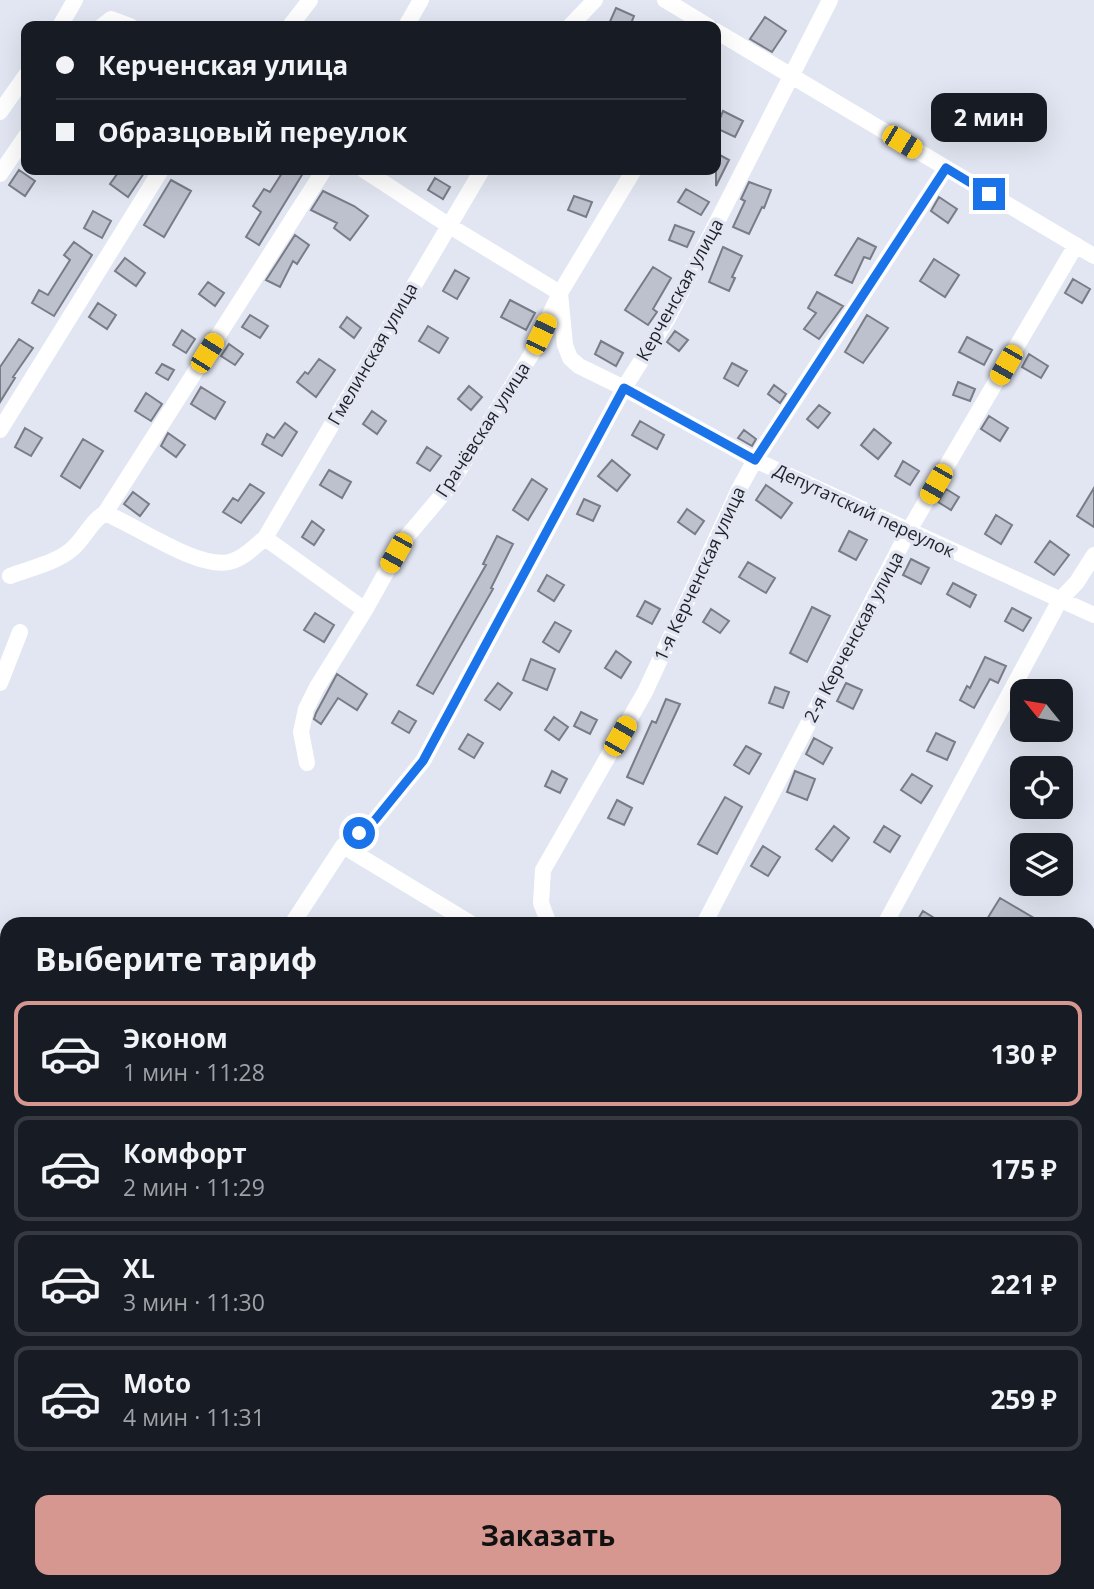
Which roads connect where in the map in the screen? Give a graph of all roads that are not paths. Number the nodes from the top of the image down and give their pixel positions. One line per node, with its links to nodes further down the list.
1 (75, 0): 7 (street)
2 (310, 0): 8 (street)
3 (421, 0): 9 (street)
4 (595, 0): 10 (street)
5 (665, 0): 11 (street)
6 (830, 0): 13 (street, Керченская улица)
7 (63, 21)
8 (294, 21)
9 (409, 21)
10 (575, 21)
11 (698, 21)
12 (721, 35): 13 (street)
13 (792, 77): 17 (street); 28 (street, Керченская улица)
14 (21, 82): 15 (street)
15 (0, 112)
16 (21, 143): 18 (street)
17 (946, 168): 25 (street); 30 (street, 1-я Керченская улица)
18 (0, 174)
19 (159, 175): 29 (street)
20 (321, 175): 31 (street)
21 (372, 175): 24 (street)
22 (479, 175): 24 (street, Гмелинская улица)
23 (631, 175): 27 (street, Грачёвская улица)
24 (448, 225): 27 (street); 33 (street, Гмелинская улица)
25 (1076, 245): 26 (street); 32 (street, 2-я Керченская улица)
26 (1094, 256)
27 (560, 293): 28 (street, Депутатский переулок); 37 (street, Грачёвская улица)
28 (624, 388): 30 (street, Депутатский переулок); 42 (street, Керченская улица)
29 (0, 430)
30 (755, 460): 32 (street, Депутатский переулок); 45 (street, 1-я Керченская улица)
31 (105, 513): 33 (street); 35 (street)
32 (908, 532): 36 (street, Депутатский переулок); 46 (street, 2-я Керченская улица)
33 (265, 538): 37 (street)
34 (1094, 555): 36 (street)
35 (10, 576)
36 (1060, 600): 38 (street, Депутатский переулок); 47 (street)
37 (365, 610): 41 (street, Грачёвская улица)
38 (1094, 615)
39 (20, 632): 40 (street)
40 (0, 683)
41 (307, 763)
42 (343, 846): 43 (street, Керченская улица); 44 (street)
43 (297, 917)
44 (460, 917)
45 (546, 917)
46 (708, 917)
47 (889, 917)

